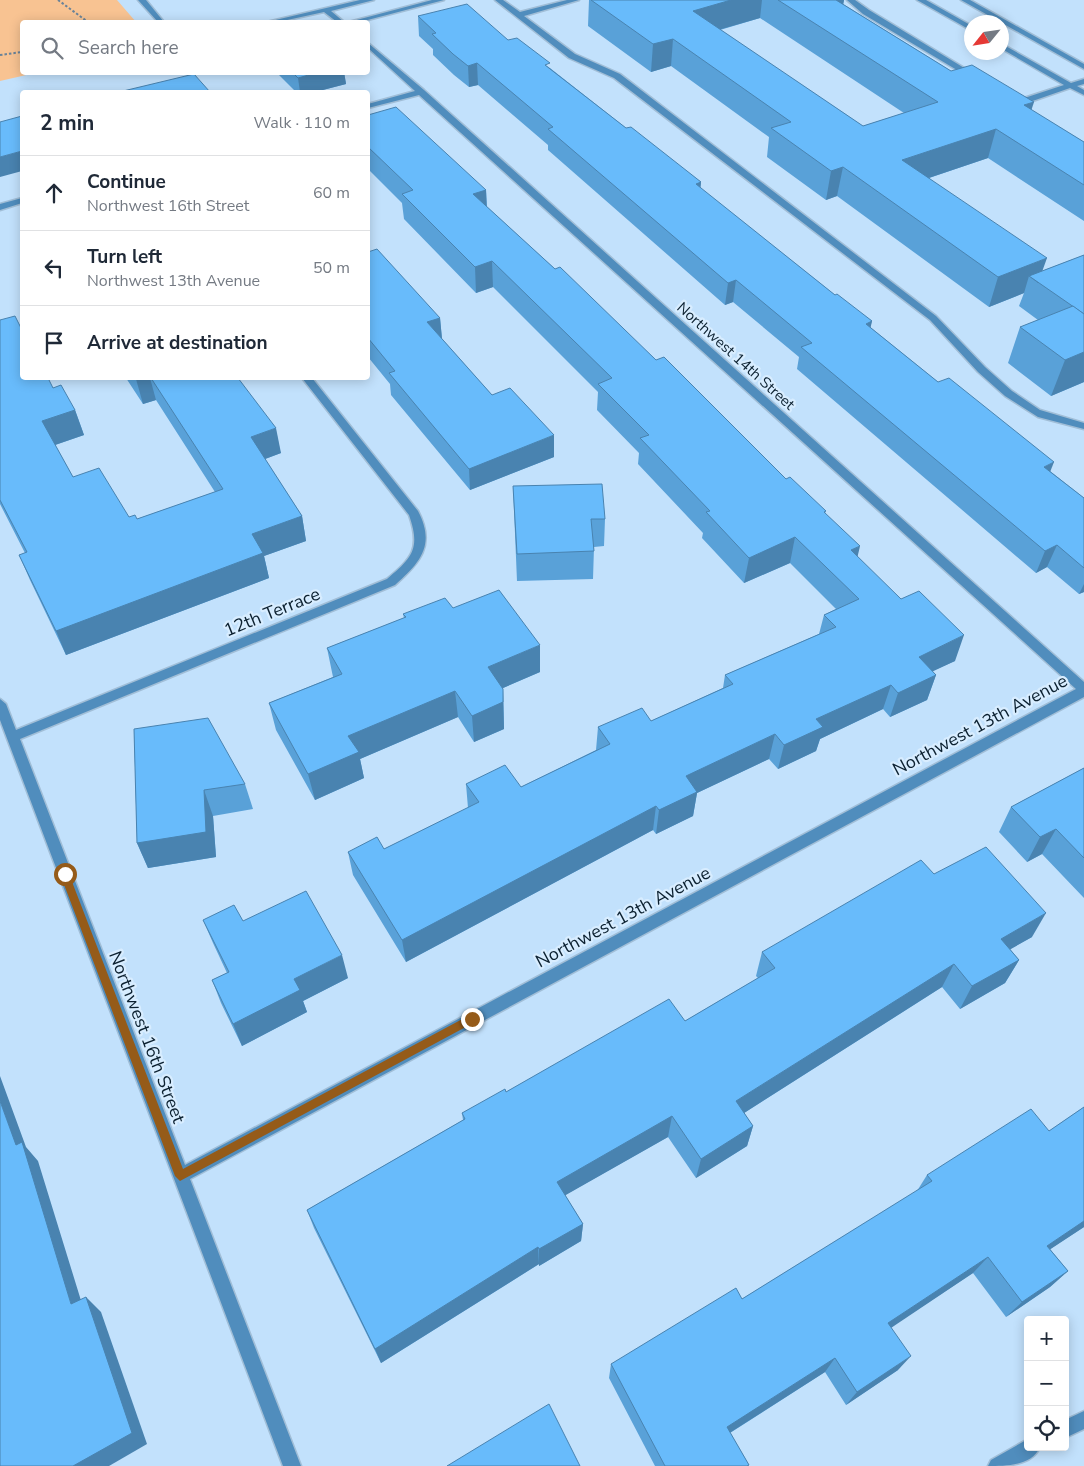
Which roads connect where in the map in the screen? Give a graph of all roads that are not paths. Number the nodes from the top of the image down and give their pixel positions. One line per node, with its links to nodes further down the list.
1 (142, 0): 11 (street)
2 (370, 0): 9 (street)
3 (440, 0): 14 (street)
4 (499, 0): 10 (street)
5 (575, 0): 10 (street)
6 (851, 0): 20 (street)
7 (921, 0): 15 (street)
8 (965, 0): 18 (street)
9 (327, 11): 12 (street); 13 (street)
10 (518, 15): 31 (street)
11 (158, 20)
12 (281, 20)
13 (338, 20)
14 (361, 20)
15 (964, 24)
16 (370, 47): 22 (street, Northwest 14th Street)
17 (1009, 50): 21 (street)
18 (1084, 67)
19 (1084, 81): 21 (street)
20 (984, 83)
21 (1071, 85): 23 (street); 25 (street)
22 (421, 92): 26 (street); 32 (street, Northwest 14th Street)
23 (1084, 93)
24 (1010, 98): 25 (street)
25 (1018, 103): 27 (street)
26 (370, 105)
27 (1026, 108)
28 (20, 202): 29 (street)
29 (0, 207)
30 (309, 380): 34 (street, 12th Terrace)
31 (1084, 426)
32 (1084, 690): 35 (street, Northwest 13th Avenue)
33 (0, 704): 34 (street, Northwest 16th Street)
34 (13, 737): 35 (street, Northwest 16th Street)
35 (180, 1176): 39 (street, Northwest 16th Street)
36 (1084, 1420): 37 (street)
37 (1069, 1427)
38 (1024, 1451): 40 (street)
39 (292, 1466)
40 (997, 1466)

